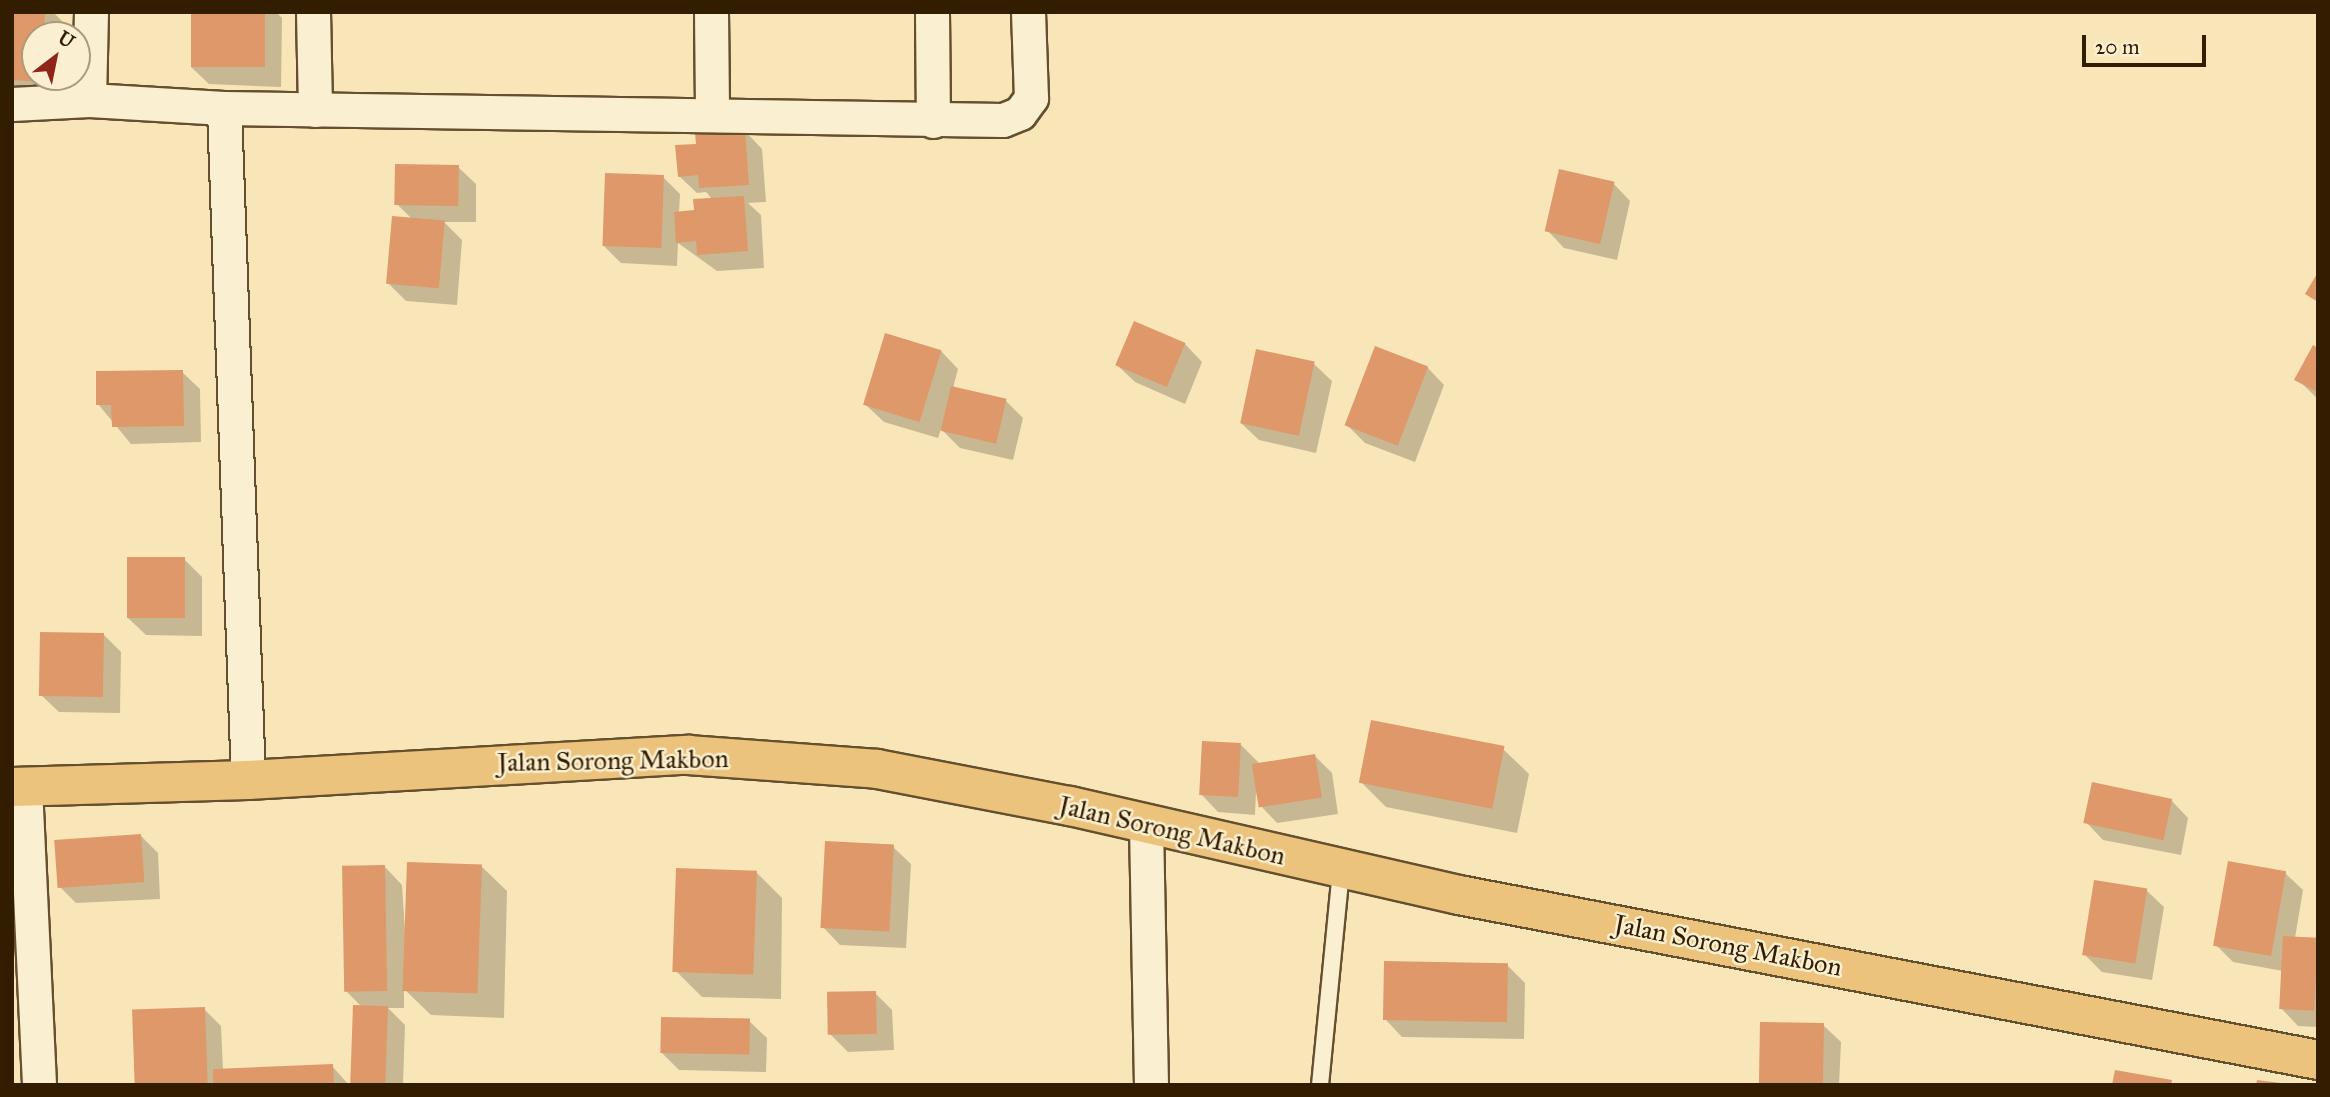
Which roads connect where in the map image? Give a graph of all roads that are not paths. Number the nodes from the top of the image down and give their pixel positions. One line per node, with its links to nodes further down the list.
1 (91, 12): 6 (street)
2 (313, 12): 9 (street)
3 (711, 12): 10 (street)
4 (932, 12): 11 (street)
5 (1028, 12): 11 (street)
6 (89, 100): 7 (street); 8 (street)
7 (12, 104)
8 (223, 108): 9 (street); 12 (street)
9 (316, 110): 10 (street)
10 (712, 114): 11 (street)
11 (933, 121)
12 (248, 780): 13 (highway, Jalan Sorong Makbon); 14 (highway, Jalan Sorong Makbon)
13 (19, 787): 17 (street)
14 (1146, 825): 15 (highway, Jalan Sorong Makbon); 18 (street)
15 (1341, 870): 16 (highway, Jalan Sorong Makbon); 19 (lane)
16 (2318, 1060)
17 (39, 1085)
18 (1151, 1085)
19 (1320, 1085)

